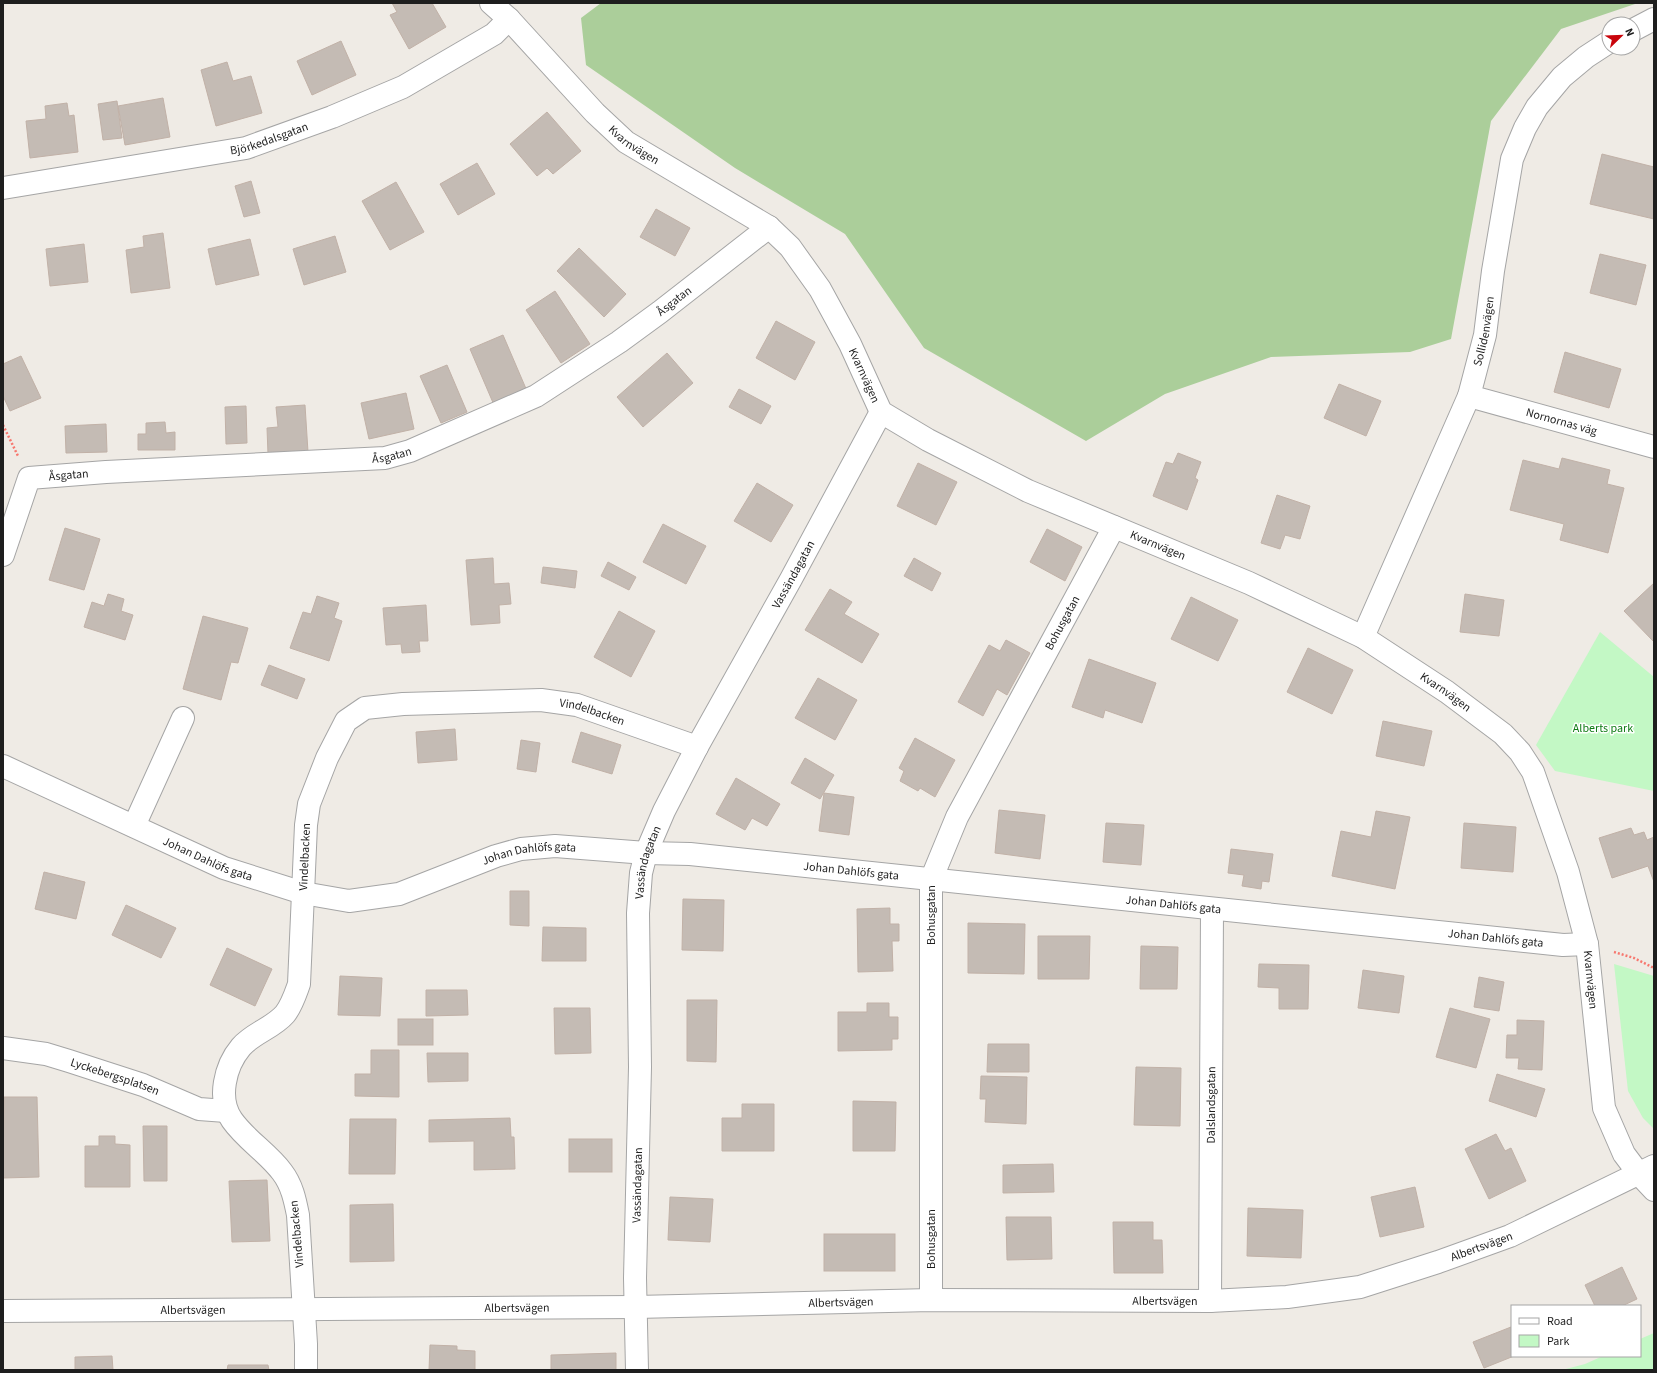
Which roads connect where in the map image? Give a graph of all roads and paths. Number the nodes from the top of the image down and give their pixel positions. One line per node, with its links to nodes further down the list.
1 (491, 3): 2 (street, Kvarnvägen)
2 (509, 19): 6 (street, Björkedalsgatan); 7 (street, Kvarnvägen)
3 (1654, 19): 4 (street)
4 (1641, 26)
5 (1601, 47): 8 (street, Sollidenvägen)
6 (3, 188)
7 (769, 227): 9 (street, Kvarnvägen); 12 (street, Åsgatan)
8 (1469, 396): 11 (street, Nornornas väg); 15 (street, Sollidenvägen)
9 (881, 412): 13 (street, Kvarnvägen); 17 (street, Vassändagatan)
10 (3, 425): 12 (path)
11 (1654, 447)
12 (29, 478): 14 (street)
13 (1114, 527): 15 (street, Kvarnvägen); 21 (street, Bohusgatan)
14 (3, 555)
15 (1363, 637): 24 (street, Kvarnvägen)
16 (183, 718): 19 (street)
17 (697, 746): 20 (street, Vassändagatan); 22 (street, Vindelbacken)
18 (3, 766): 19 (street, Johan Dahlöfs gata)
19 (134, 826): 22 (street, Johan Dahlöfs gata)
20 (646, 853): 21 (street, Johan Dahlöfs gata); 22 (street, Johan Dahlöfs gata); 32 (street, Vassändagatan)
21 (931, 880): 23 (street, Johan Dahlöfs gata); 30 (street, Bohusgatan)
22 (303, 893): 27 (street, Vindelbacken)
23 (1212, 909): 24 (street, Johan Dahlöfs gata); 31 (street, Dalslandsgatan)
24 (1587, 944): 25 (path); 28 (street, Kvarnvägen)
25 (1654, 968)
26 (3, 1048): 27 (street, Lyckebergsplatsen)
27 (226, 1111): 33 (street, Vindelbacken)
28 (1646, 1170): 29 (street, Kvarnvägen); 31 (street, Albertsvägen)
29 (1654, 1190)
30 (931, 1300): 31 (street, Albertsvägen); 32 (street, Albertsvägen)
31 (1210, 1301)
32 (636, 1307): 33 (street, Albertsvägen); 36 (street, Vassändagatan)
33 (303, 1308): 34 (street, Albertsvägen); 35 (street, Vindelbacken)
34 (3, 1310)
35 (306, 1370)
36 (637, 1370)

